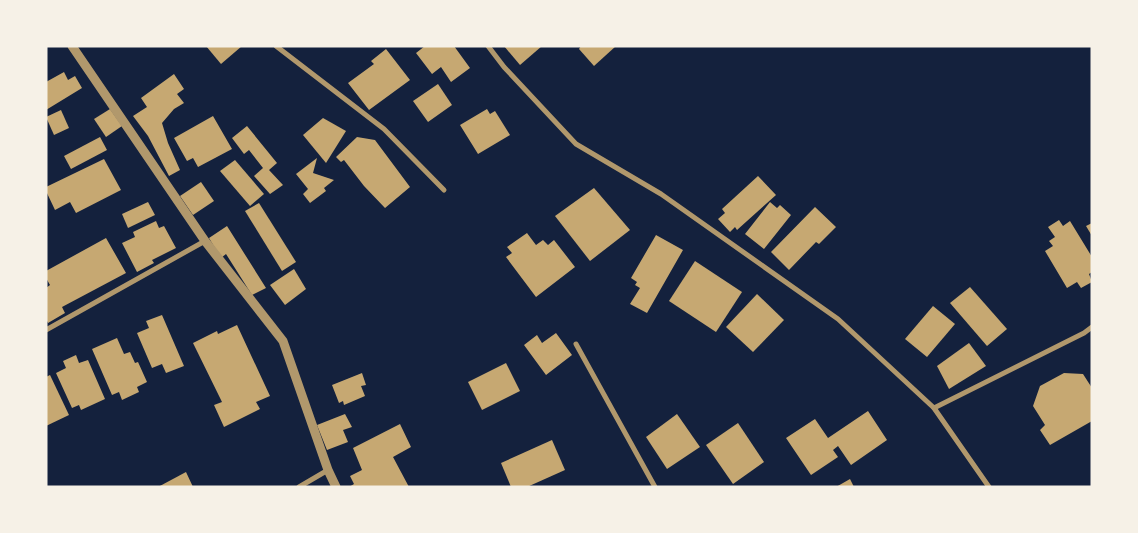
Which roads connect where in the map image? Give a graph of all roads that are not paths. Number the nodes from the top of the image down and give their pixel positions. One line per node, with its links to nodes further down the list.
1 (72, 46): 5 (street)
2 (276, 46): 4 (street)
3 (488, 46): 9 (street)
4 (444, 190)
5 (205, 241): 7 (street); 10 (street)
6 (1092, 327): 9 (street)
7 (46, 330)
8 (576, 344): 13 (street)
9 (934, 408): 14 (street)
10 (328, 470): 11 (street); 12 (street)
11 (299, 487)
12 (336, 487)
13 (655, 487)
14 (989, 487)

